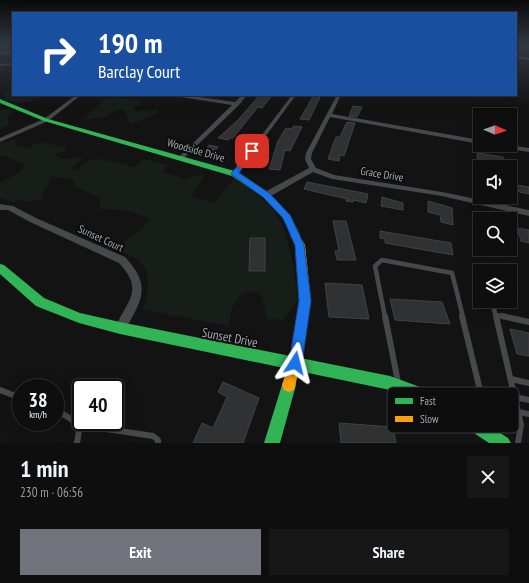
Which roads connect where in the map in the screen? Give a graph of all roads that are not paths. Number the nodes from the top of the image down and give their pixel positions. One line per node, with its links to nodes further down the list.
1 (77, 96): 9 (street)
2 (182, 96): 7 (street)
3 (244, 96): 7 (street)
4 (293, 96): 16 (street)
5 (338, 96): 8 (street)
6 (0, 101): 9 (street, Woodside Drive)
7 (237, 104): 14 (street)
8 (329, 115): 11 (street); 15 (street)
9 (46, 120): 10 (street); 14 (street, Woodside Drive)
10 (0, 140)
11 (473, 141)
12 (517, 148): 13 (street)
13 (529, 150)
14 (181, 158): 16 (street, Woodside Drive)
15 (313, 169): 17 (street); 19 (street, Grace Drive)
16 (235, 174): 17 (street, Woodside Drive)
17 (266, 195): 25 (street, Woodside Drive)
18 (0, 207): 24 (street, Sunset Court)
19 (529, 213)
20 (0, 268): 24 (street, Sunset Drive)
21 (494, 308): 22 (lane)
22 (496, 315): 23 (lane); 26 (lane)
23 (529, 322)
24 (120, 328): 25 (street, Sunset Drive)
25 (295, 363): 28 (street, Sunset Drive); 44 (street, Woodside Drive)
26 (511, 379): 27 (lane); 30 (lane)
27 (529, 383)
28 (399, 386): 29 (lane)
29 (479, 387)
30 (513, 387)
31 (0, 390): 32 (lane)
32 (12, 395)
33 (519, 398): 34 (lane)
34 (529, 400)
35 (519, 412): 36 (lane)
36 (529, 414)
37 (519, 416): 46 (lane)
38 (79, 431): 42 (lane)
39 (120, 431): 43 (lane)
40 (488, 433): 41 (street, Sunset Drive)
41 (491, 435): 45 (street, Sunset Drive)
42 (77, 443)
43 (158, 443)
44 (272, 443)
45 (503, 443)
46 (518, 443)

